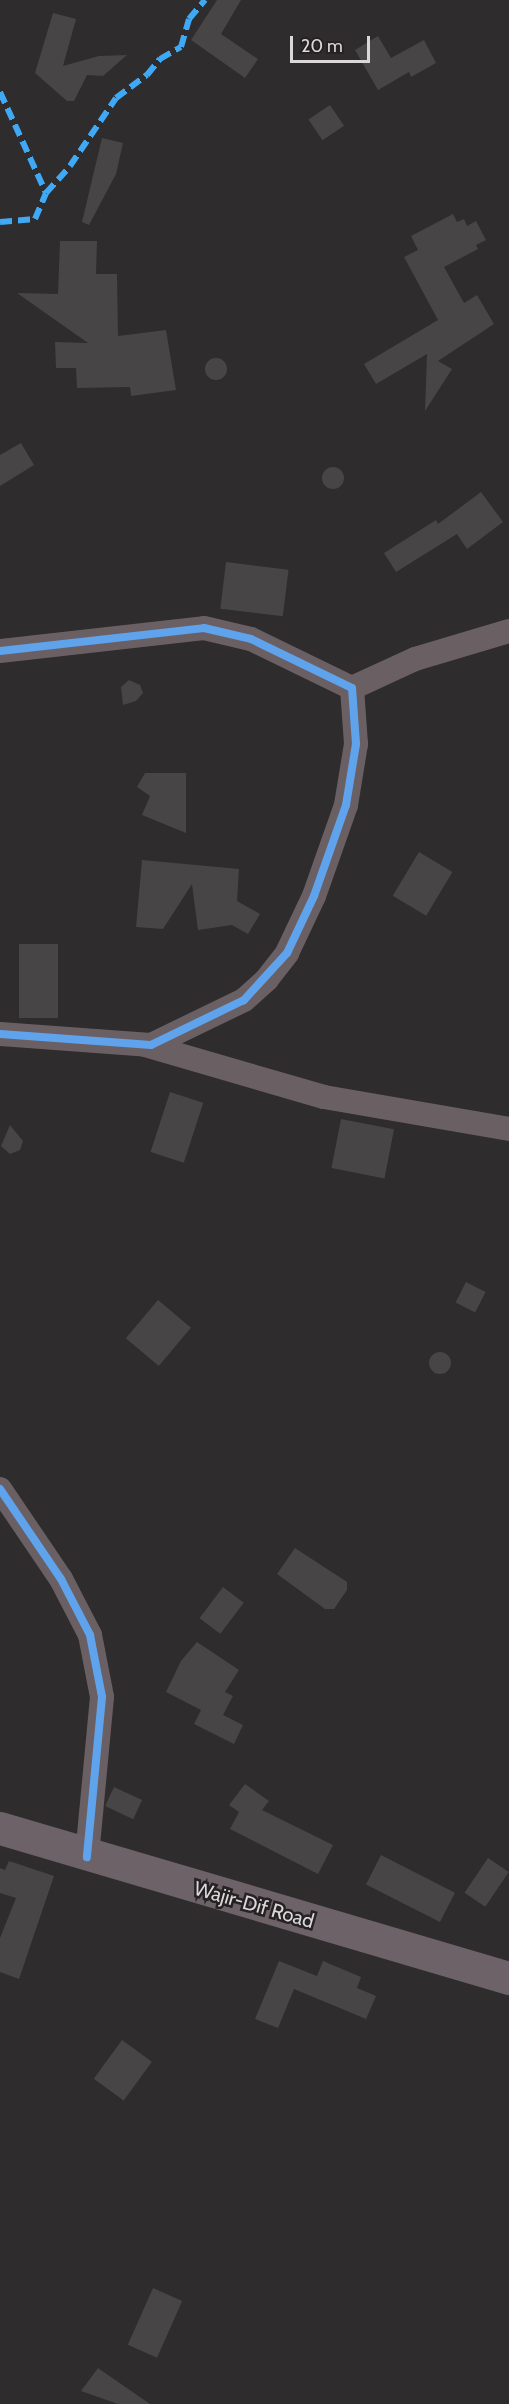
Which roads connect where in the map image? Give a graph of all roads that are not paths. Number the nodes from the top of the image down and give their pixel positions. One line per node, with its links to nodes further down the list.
1 (509, 631): 3 (street)
2 (0, 651): 3 (street)
3 (352, 688): 5 (street)
4 (0, 1034): 5 (street)
5 (145, 1045): 6 (street)
6 (509, 1129)
7 (0, 1489): 9 (street)
8 (0, 1828): 9 (main road, Wajir-Dif Road)
9 (87, 1857): 10 (main road, Wajir-Dif Road)
10 (509, 1977)

